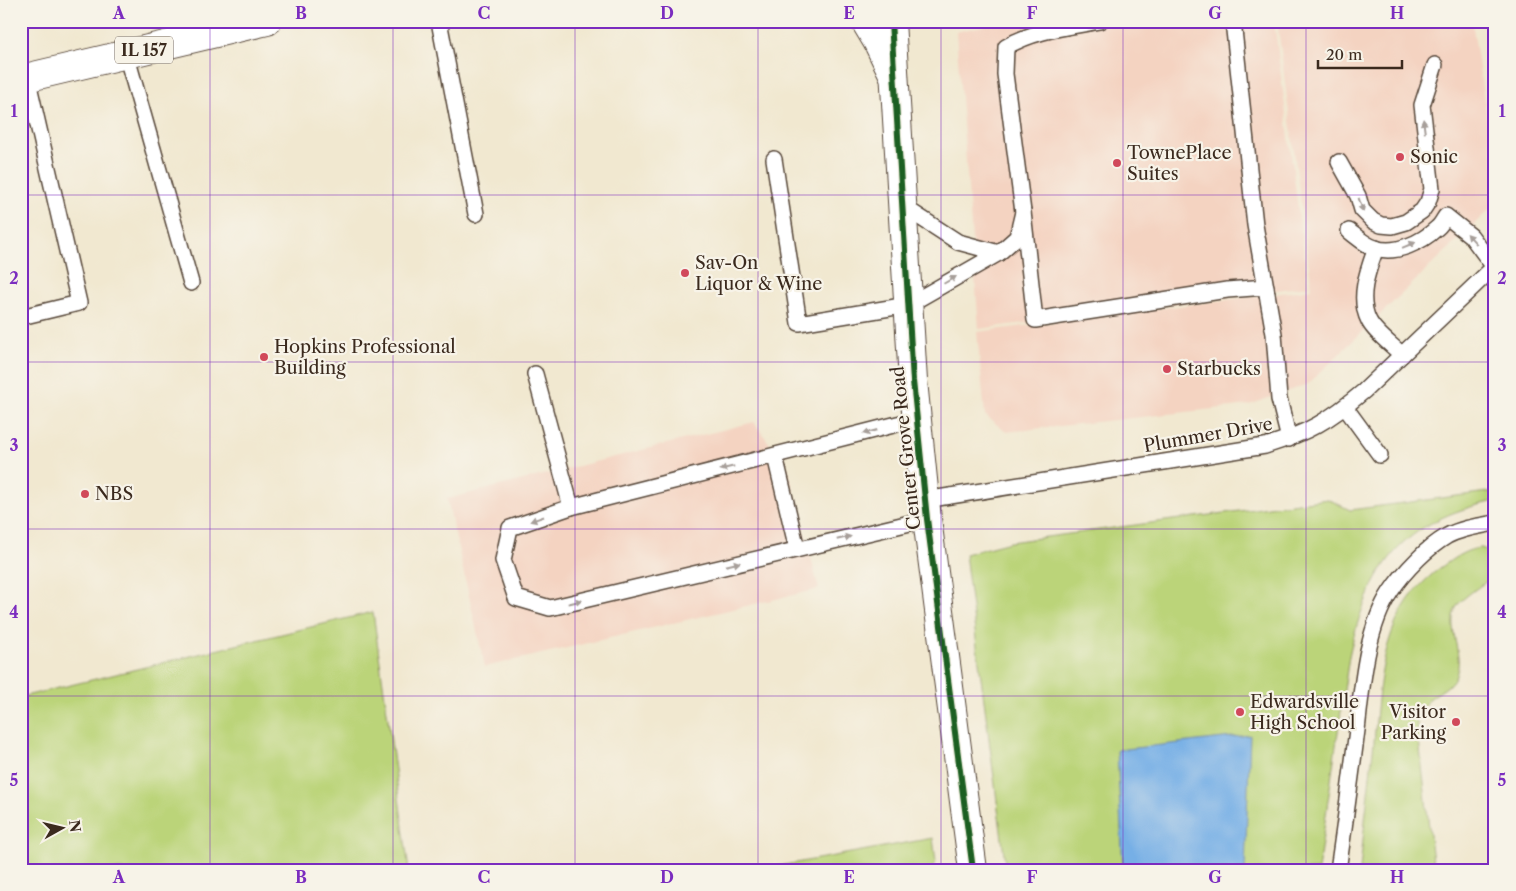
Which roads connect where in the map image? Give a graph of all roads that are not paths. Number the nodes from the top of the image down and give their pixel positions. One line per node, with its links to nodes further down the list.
1 (267, 21): 7 (street, IL 157)
2 (439, 21): 15 (lane)
3 (865, 21): 9 (street)
4 (891, 21): 9 (street, Center Grove Road)
5 (1100, 21): 14 (lane)
6 (1233, 21): 21 (lane)
7 (126, 54): 10 (street, IL 157); 20 (lane)
8 (1435, 65): 12 (lane, one-way to 8)
9 (894, 76): 13 (street, Center Grove Road)
10 (24, 78): 23 (lane)
11 (774, 159): 22 (lane)
12 (1340, 162)
13 (901, 205): 18 (lane); 22 (street, Center Grove Road)
14 (1024, 212): 18 (lane); 21 (lane)
15 (476, 214)
16 (1349, 231): 17 (lane)
17 (1376, 248): 19 (lane); 24 (lane)
18 (999, 253): 22 (lane, one-way to 18)
19 (1494, 266): 24 (lane, Plummer Drive)
20 (190, 283)
21 (1266, 287): 28 (lane)
22 (908, 305): 27 (street, Center Grove Road)
23 (21, 317)
24 (1402, 355): 26 (lane, Plummer Drive)
25 (535, 374): 31 (lane)
26 (1345, 407): 28 (lane, Plummer Drive); 29 (lane)
27 (917, 419): 30 (lane, one-way to 30); 32 (street, Center Grove Road)
28 (1289, 439): 32 (lane, Plummer Drive)
29 (1380, 455)
30 (775, 456): 31 (lane, one-way to 31); 34 (lane)
31 (571, 507): 34 (lane, Plummer Drive, one-way to 34)
32 (926, 509): 34 (lane, Plummer Drive, one-way to 32); 35 (street, Center Grove Road)
33 (1495, 522): 36 (lane)
34 (797, 549)
35 (973, 870)
36 (1338, 870)

